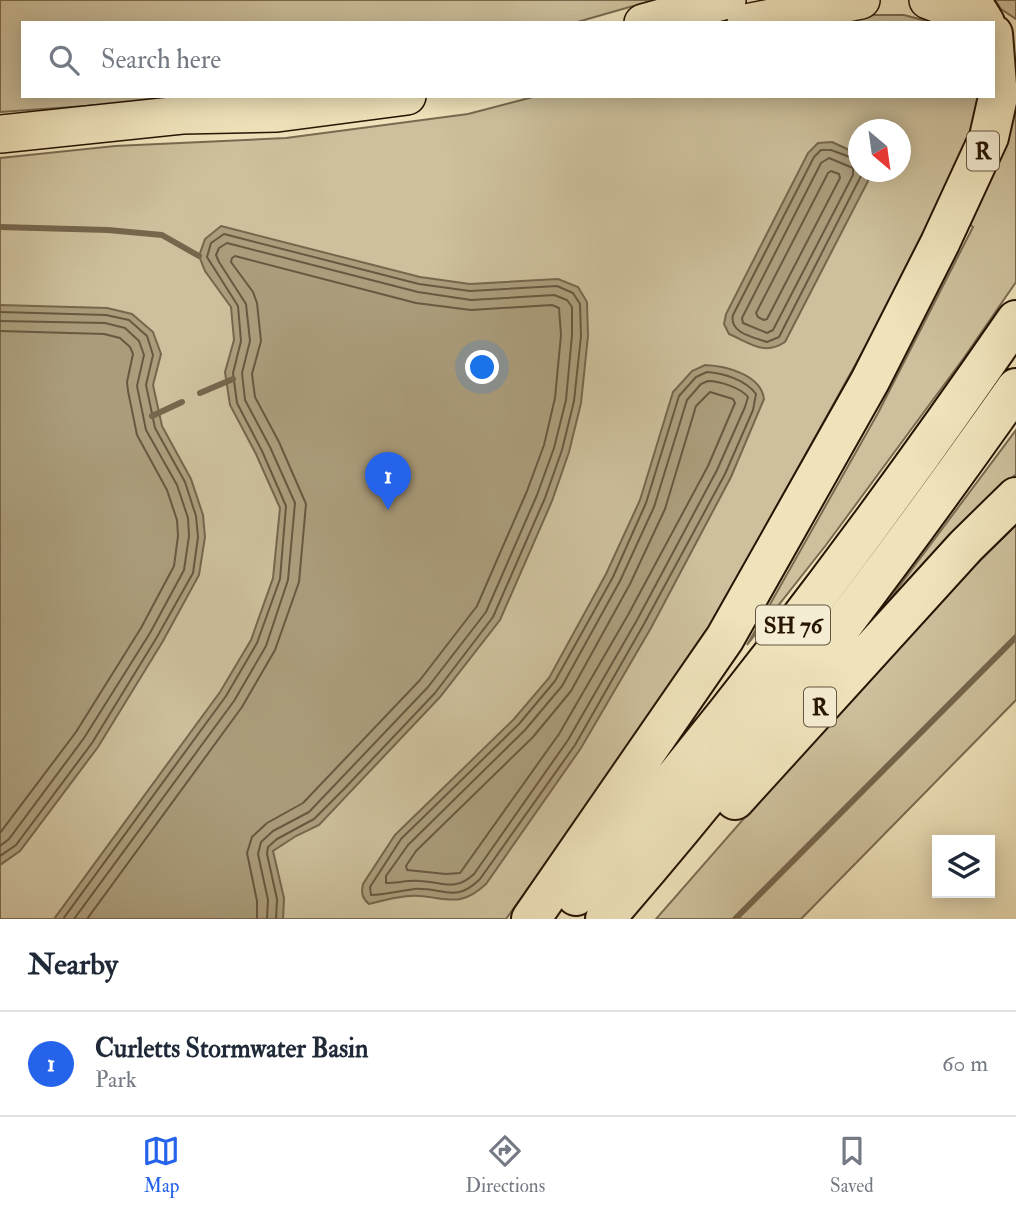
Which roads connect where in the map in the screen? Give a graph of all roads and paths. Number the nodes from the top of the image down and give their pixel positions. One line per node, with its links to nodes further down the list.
1 (724, 0): 4 (main road)
2 (861, 0): 5 (main road)
3 (928, 0): 6 (main road)
4 (649, 21)
5 (756, 21)
6 (982, 21)
7 (995, 28): 8 (highway)
8 (1016, 41)
9 (995, 80): 18 (highway, R)
10 (272, 98): 12 (main road)
11 (392, 98): 12 (main road)
12 (182, 115): 13 (main road)
13 (0, 134)
14 (1016, 320): 19 (highway, SH 76)
15 (1016, 388): 17 (highway, SH 76)
16 (1016, 497): 17 (highway, R)
17 (610, 913)
18 (531, 919)
19 (556, 919)

